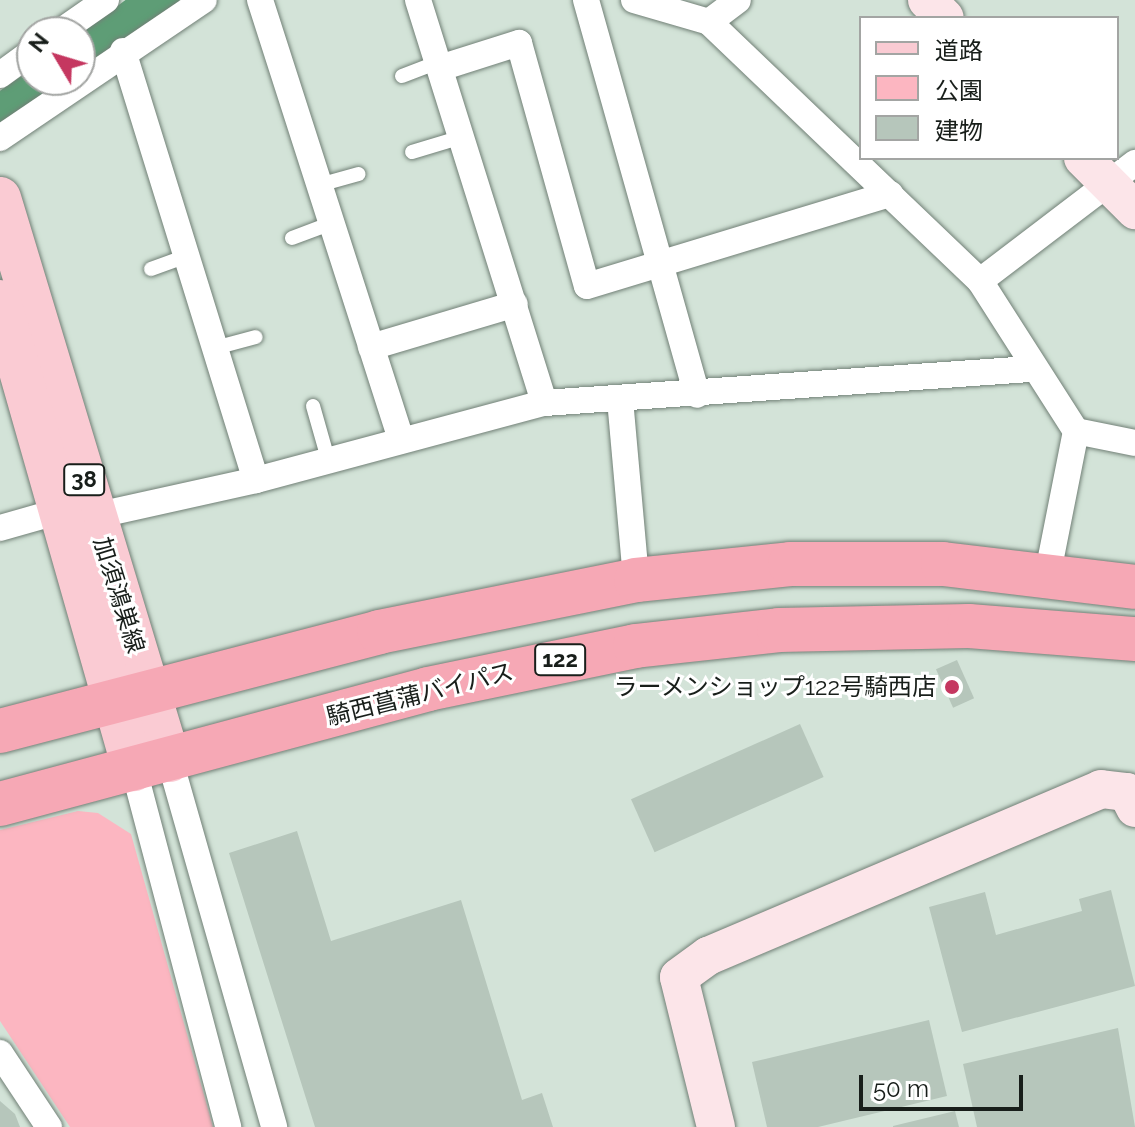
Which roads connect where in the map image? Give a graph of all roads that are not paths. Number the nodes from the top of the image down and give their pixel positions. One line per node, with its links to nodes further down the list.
1 (106, 0): 9 (street)
2 (204, 0): 12 (street)
3 (260, 0): 20 (street)
4 (418, 0): 13 (street)
5 (586, 0): 27 (street)
6 (634, 0): 11 (street)
7 (738, 0): 11 (street)
8 (927, 0): 10 (street)
9 (83, 16)
10 (943, 16)
11 (709, 22): 21 (street)
12 (123, 51): 16 (street); 26 (street)
13 (439, 65): 14 (lane); 15 (street); 27 (street)
14 (402, 76)
15 (462, 137): 17 (lane); 31 (street)
16 (0, 138)
17 (412, 152)
18 (1109, 168): 23 (street); 29 (street)
19 (359, 174): 20 (lane)
20 (319, 185): 24 (street)
21 (890, 194): 27 (street); 29 (street)
22 (0, 198): 45 (main road, 加須鴻巣線 / 38)
23 (1135, 210)
24 (332, 223): 25 (lane); 33 (street)
25 (292, 238)
26 (187, 256): 28 (lane); 34 (street)
27 (660, 264): 36 (street)
28 (151, 269)
29 (980, 281): 35 (street)
30 (0, 301): 45 (main road, 加須鴻巣線 / 38)
31 (515, 304): 33 (street); 38 (street)
32 (256, 337): 34 (lane)
33 (371, 347): 41 (street)
34 (215, 348): 44 (street)
35 (1034, 369): 36 (street); 40 (street)
36 (697, 395): 37 (street)
37 (620, 399): 38 (street); 48 (street)
38 (544, 403): 41 (street)
39 (313, 406): 43 (lane)
40 (1076, 431): 42 (street); 47 (street)
41 (401, 439): 43 (street)
42 (1135, 443)
43 (328, 459): 44 (street)
44 (256, 480): 45 (street)
45 (77, 514): 46 (street); 51 (main road, 加須鴻巣線 / 38)
46 (0, 528)
47 (1048, 573): 48 (highway); 49 (highway)
48 (636, 580): 51 (highway)
49 (1135, 587)
50 (1135, 639): 53 (highway, 騎西菖蒲バイパス / 122)
51 (132, 695): 52 (highway); 53 (main road, 加須鴻巣線 / 38)
52 (0, 731)
53 (152, 766): 54 (highway, 騎西菖蒲バイパス / 122); 58 (street); 59 (street)
54 (0, 804)
55 (1135, 808): 60 (street)
56 (0, 1053): 57 (street)
57 (49, 1127)
58 (228, 1127)
59 (274, 1127)
60 (716, 1127)

